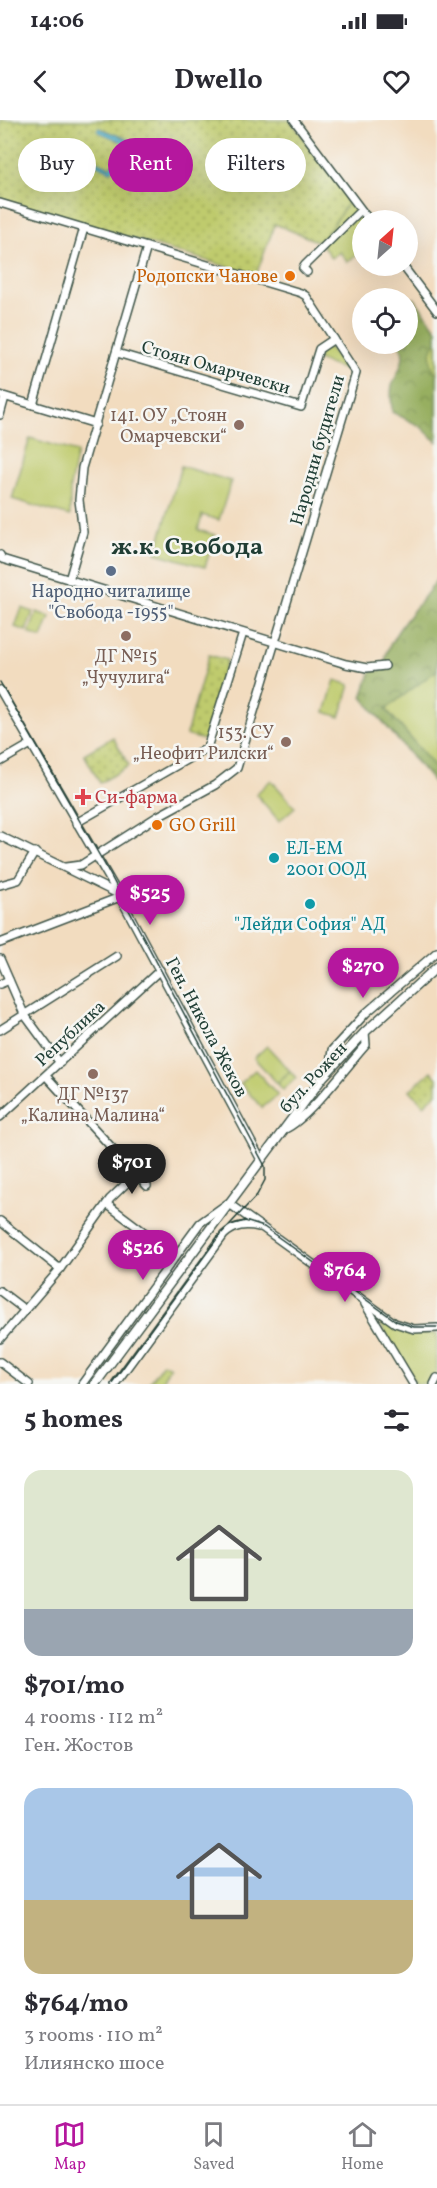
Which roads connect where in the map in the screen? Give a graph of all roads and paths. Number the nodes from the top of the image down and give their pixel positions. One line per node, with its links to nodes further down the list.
1 (294, 120): 3 (street)
2 (0, 203): 5 (street, Народни будители)
3 (361, 210)
4 (352, 219): 7 (street)
5 (84, 228): 6 (street, Народни будители); 13 (street)
6 (147, 248): 10 (street, Народни будители); 11 (street)
7 (307, 272)
8 (411, 276): 9 (street)
9 (437, 311)
10 (334, 339): 11 (street, Стоян Омарчевски); 19 (street, Народни будители)
11 (117, 353): 15 (street)
12 (3, 396): 13 (street); 14 (street)
13 (33, 405): 15 (street)
14 (0, 415)
15 (96, 424): 17 (street)
16 (0, 555): 17 (street)
17 (69, 580): 18 (street)
18 (243, 633): 19 (street); 24 (street)
19 (275, 643): 20 (street); 27 (street, Народни будители)
20 (385, 666)
21 (0, 690): 22 (street, Ген. Никола Жеков)
22 (31, 744): 23 (street); 24 (street, Ген. Никола Жеков)
23 (0, 762)
24 (76, 823): 27 (street, Ген. Никола Жеков)
25 (0, 836): 26 (street)
26 (35, 852): 28 (street); 29 (street)
27 (95, 856): 28 (street, Народни будители); 30 (street, Ген. Никола Жеков)
28 (66, 867): 30 (street)
29 (0, 885)
30 (119, 896): 31 (street); 36 (street, Ген. Никола Жеков)
31 (0, 943)
32 (437, 952): 43 (street, бул. Рожен)
33 (117, 956): 39 (street)
34 (0, 959): 37 (street)
35 (437, 967): 41 (main road, бул. Рожен)
36 (160, 970): 42 (street, Република); 47 (street, Ген. Никола Жеков)
37 (9, 980): 38 (street); 39 (street)
38 (0, 984)
39 (24, 1014): 40 (street); 42 (street)
40 (0, 1030)
41 (365, 1032): 43 (main road, бул. Рожен); 46 (street, бул. Рожен)
42 (60, 1063): 44 (street, Република)
43 (329, 1070): 46 (main road, бул. Рожен)
44 (46, 1076): 45 (street, Република); 48 (street)
45 (0, 1117)
46 (283, 1130): 47 (main road, бул. Рожен)
47 (261, 1160): 50 (main road, бул. Рожен)
48 (136, 1174): 49 (street); 51 (street)
49 (147, 1186)
50 (228, 1203): 53 (street); 54 (street, бул. Рожен); 65 (main road, бул. Рожен)
51 (108, 1205): 54 (street); 55 (street)
52 (0, 1221): 55 (street)
53 (267, 1231): 57 (street); 66 (street)
54 (176, 1256): 64 (street, бул. Рожен)
55 (60, 1269): 58 (street)
56 (0, 1291): 58 (street)
57 (363, 1300): 59 (street); 67 (street)
58 (25, 1310): 60 (street)
59 (437, 1328)
60 (0, 1340)
61 (0, 1362): 63 (street)
62 (437, 1378): 68 (street)
63 (29, 1384)
64 (82, 1384)
65 (95, 1384)
66 (115, 1384)
67 (413, 1384)
68 (434, 1384)

